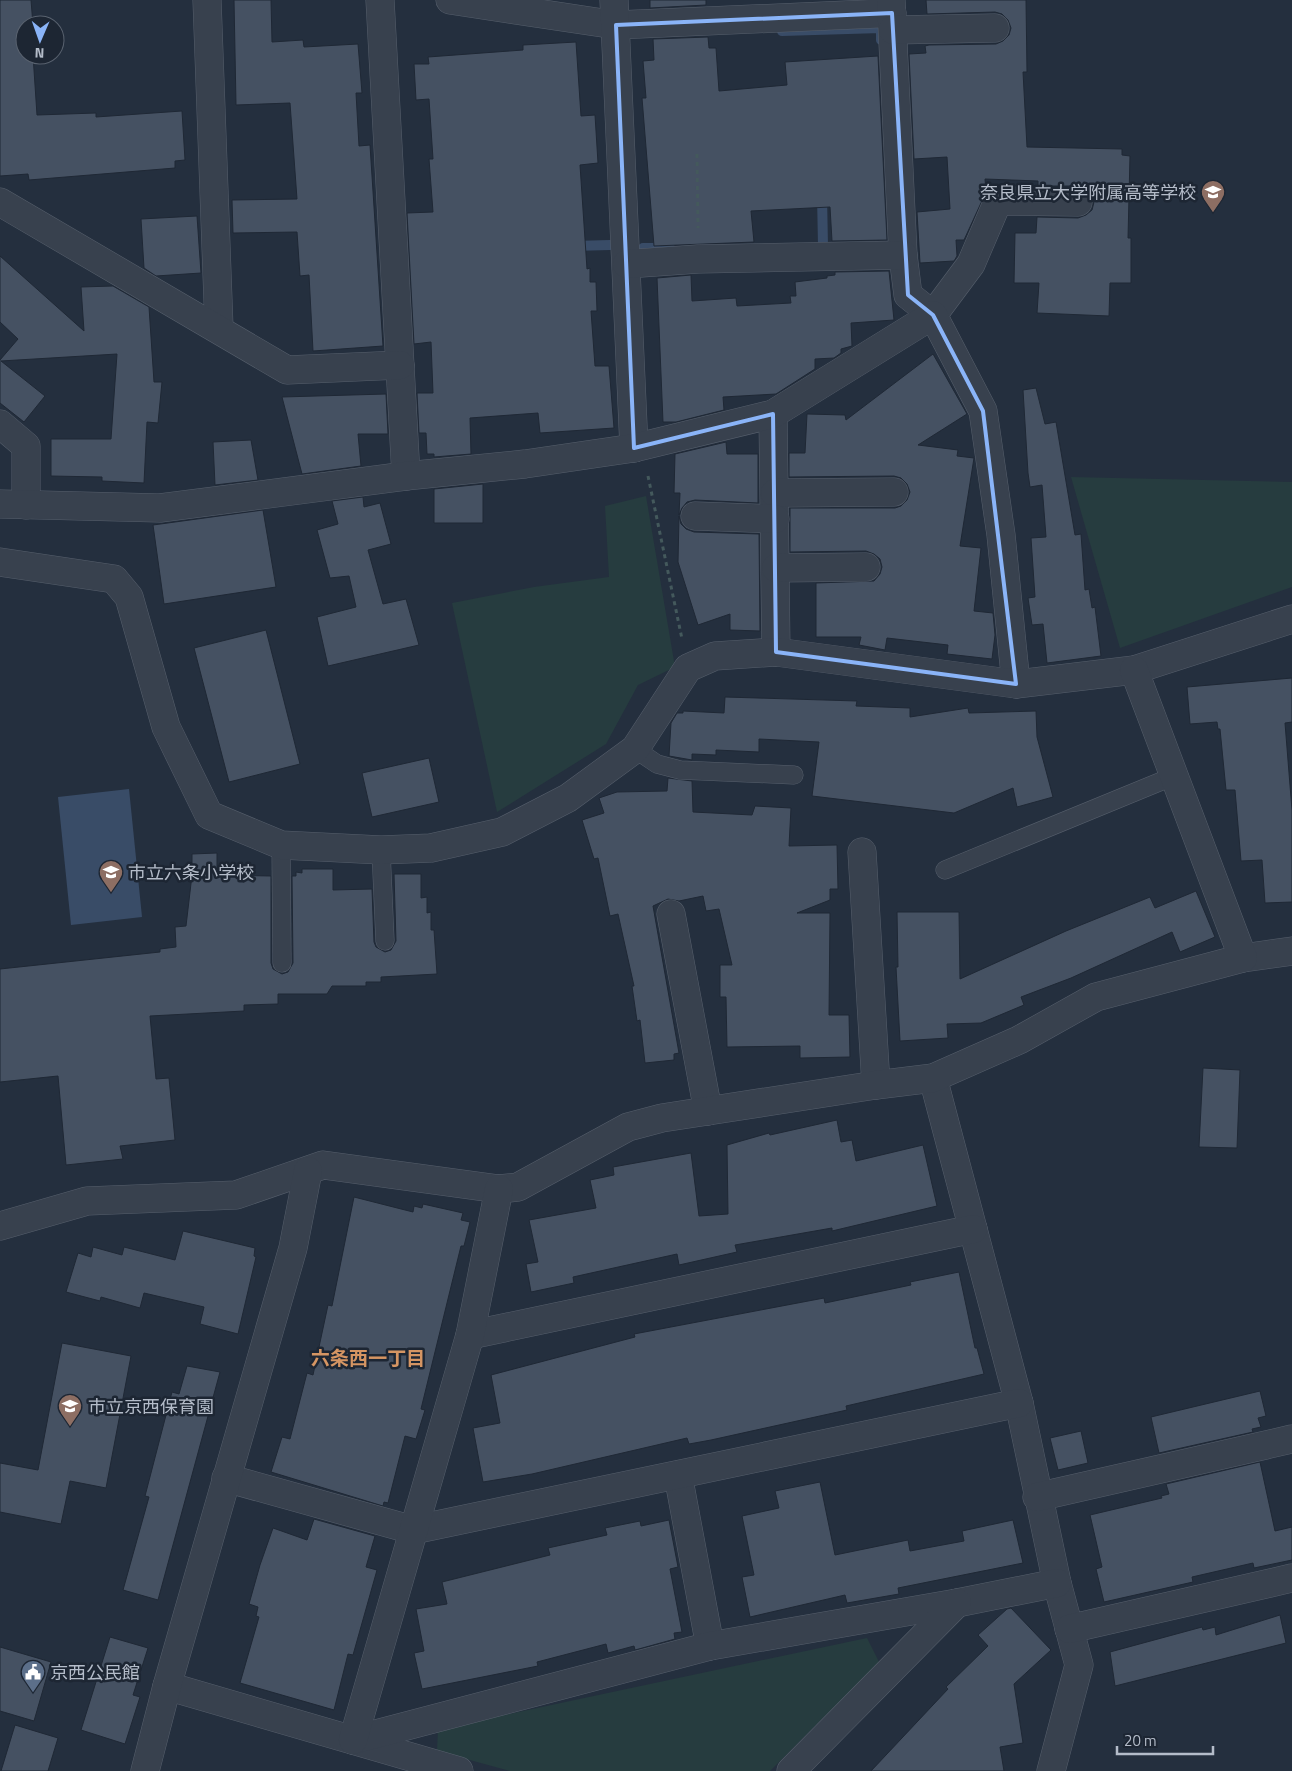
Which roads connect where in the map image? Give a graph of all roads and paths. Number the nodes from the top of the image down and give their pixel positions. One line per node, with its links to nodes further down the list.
1 (207, 0): 14 (street)
2 (380, 0): 15 (street)
3 (450, 0): 4 (street)
4 (615, 12): 5 (street); 12 (street)
5 (892, 15): 6 (street); 10 (street)
6 (995, 28)
7 (697, 154): 11 (path)
8 (0, 202): 14 (street)
9 (1078, 202): 13 (street)
10 (903, 255): 11 (street); 13 (street)
11 (698, 259): 12 (street)
12 (627, 264): 18 (street)
13 (933, 315): 16 (street); 31 (street)
14 (219, 328): 15 (street)
15 (400, 365): 19 (street)
16 (773, 414): 18 (street); 22 (street)
17 (0, 424): 21 (street)
18 (639, 447): 19 (street); 29 (path)
19 (406, 476): 21 (street)
20 (894, 492): 22 (street)
21 (13, 505)
22 (775, 506): 23 (street); 25 (street)
23 (695, 516)
24 (0, 562): 35 (street)
25 (776, 568): 26 (street); 28 (street)
26 (866, 568)
27 (1292, 619): 30 (street)
28 (776, 652): 29 (street); 31 (street)
29 (688, 668): 32 (street)
30 (1134, 670): 31 (street); 34 (street)
31 (1016, 684)
32 (634, 749): 33 (lane); 36 (street)
33 (794, 775)
34 (1174, 776): 38 (lane); 42 (street)
35 (281, 845): 36 (street); 43 (lane)
36 (381, 850): 40 (lane)
37 (862, 852): 45 (street)
38 (945, 870)
39 (671, 914): 46 (street)
40 (385, 941)
41 (1292, 950): 42 (street)
42 (1243, 958): 44 (street)
43 (282, 963)
44 (933, 1078): 45 (street); 50 (street)
45 (876, 1085): 46 (street)
46 (708, 1111): 48 (street)
47 (308, 1171): 48 (street); 49 (street); 55 (street)
48 (499, 1189): 51 (street)
49 (0, 1226)
50 (973, 1229): 51 (street); 52 (street)
51 (470, 1335): 57 (street)
52 (1019, 1403): 54 (street); 56 (street)
53 (1292, 1439): 56 (street)
54 (678, 1475): 57 (street); 62 (street)
55 (226, 1478): 57 (street); 63 (street)
56 (1037, 1497): 59 (street)
57 (413, 1530): 64 (street)
58 (1292, 1578): 61 (street)
59 (1057, 1583): 60 (street); 61 (street)
60 (957, 1603): 62 (street); 67 (street)
61 (1069, 1629): 68 (street)
62 (710, 1646): 64 (street)
63 (167, 1686): 64 (street); 65 (street)
64 (353, 1740): 66 (street)
65 (145, 1771)
66 (459, 1771)
67 (791, 1771)
68 (1051, 1771)

